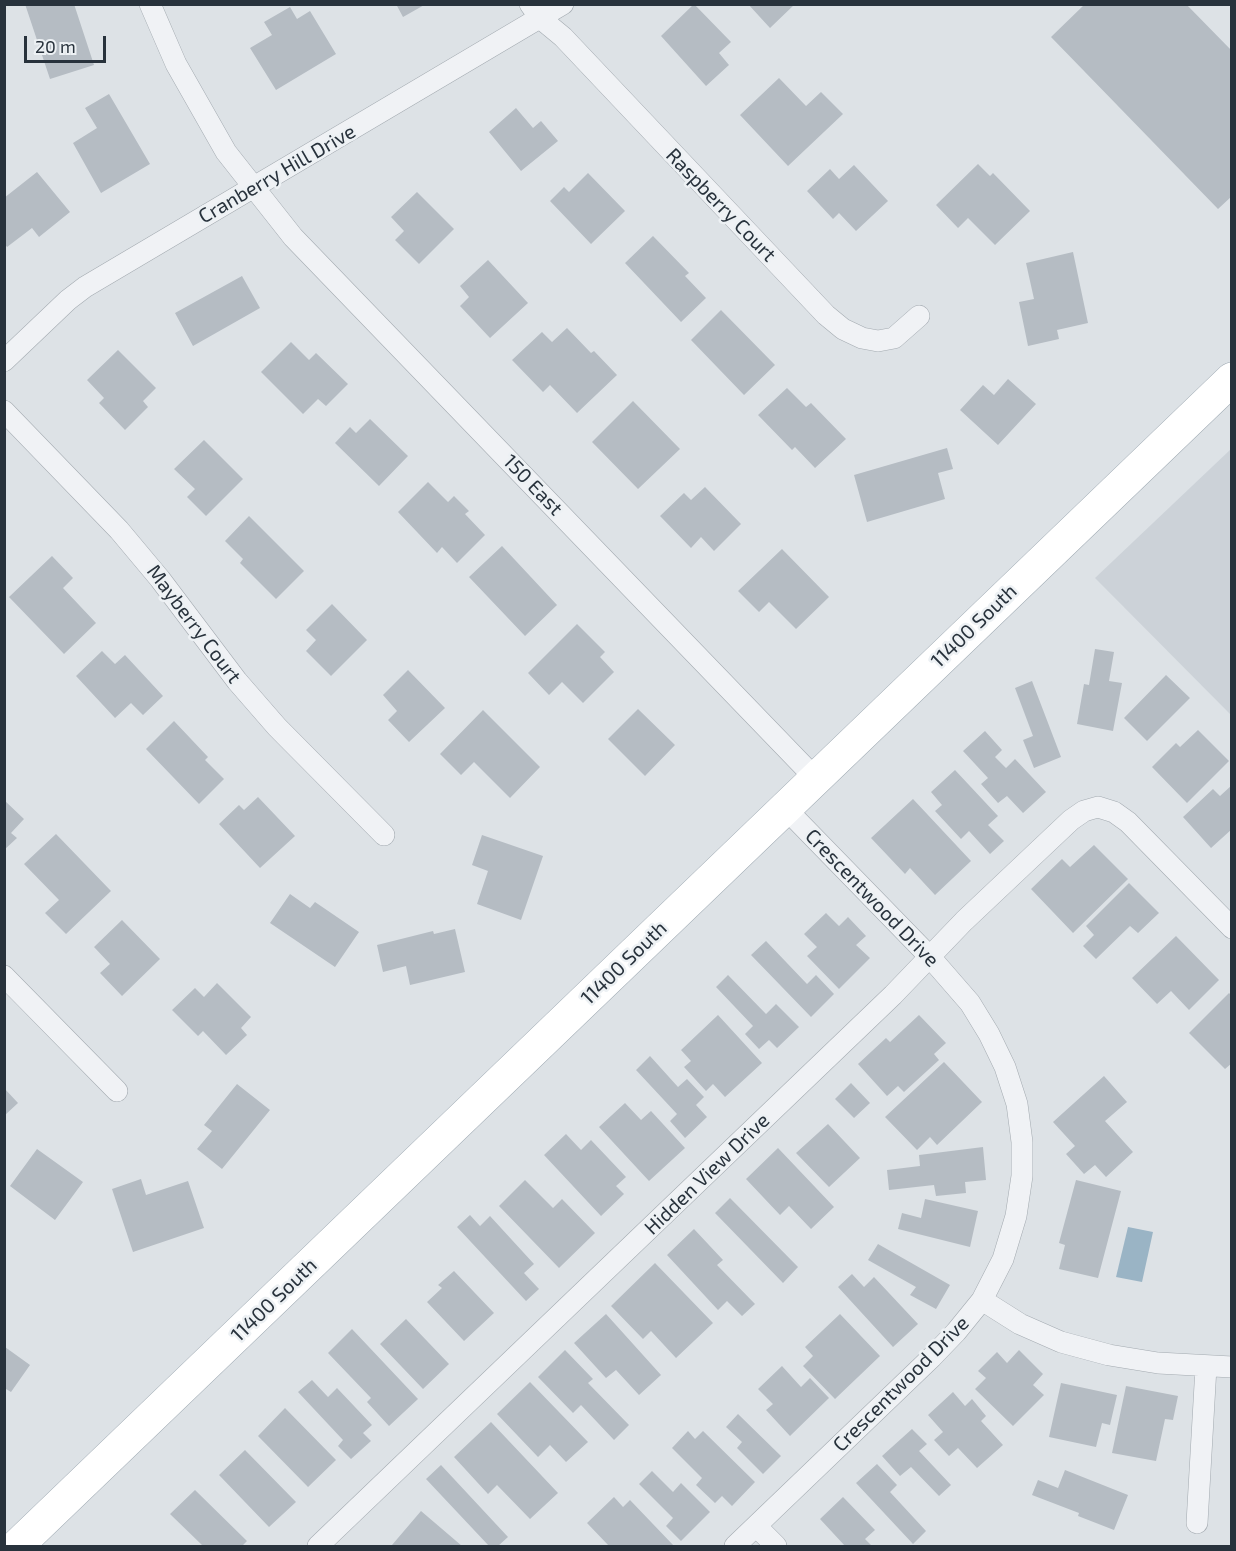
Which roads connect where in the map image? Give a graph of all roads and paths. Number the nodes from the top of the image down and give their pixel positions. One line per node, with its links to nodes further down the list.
1 (150, 4): 4 (street, 150 East)
2 (563, 4): 3 (street, Cranberry Hill Drive)
3 (535, 11): 4 (street, Cranberry Hill Drive); 5 (street, Raspberry Court)
4 (254, 189): 6 (street, Cranberry Hill Drive); 9 (street, 150 East)
5 (919, 316)
6 (4, 361)
7 (1232, 379): 9 (main road, 11400 South)
8 (4, 411): 11 (street, Mayberry Court)
9 (816, 778): 10 (main road, 11400 South)
10 (785, 808): 13 (street, Crescentwood Drive); 21 (main road, 11400 South)
11 (384, 835)
12 (1232, 928): 13 (street, Hidden View Drive)
13 (930, 957): 16 (street, Crescentwood Drive); 22 (street, Hidden View Drive)
14 (4, 976): 15 (street)
15 (117, 1091)
16 (982, 1300): 17 (street); 20 (street, Crescentwood Drive)
17 (1206, 1367): 18 (street); 19 (street)
18 (1232, 1367)
19 (1197, 1523)
20 (756, 1526): 23 (street, Crescentwood Drive); 24 (street)
21 (17, 1546)
22 (318, 1546)
23 (735, 1546)
24 (776, 1546)

